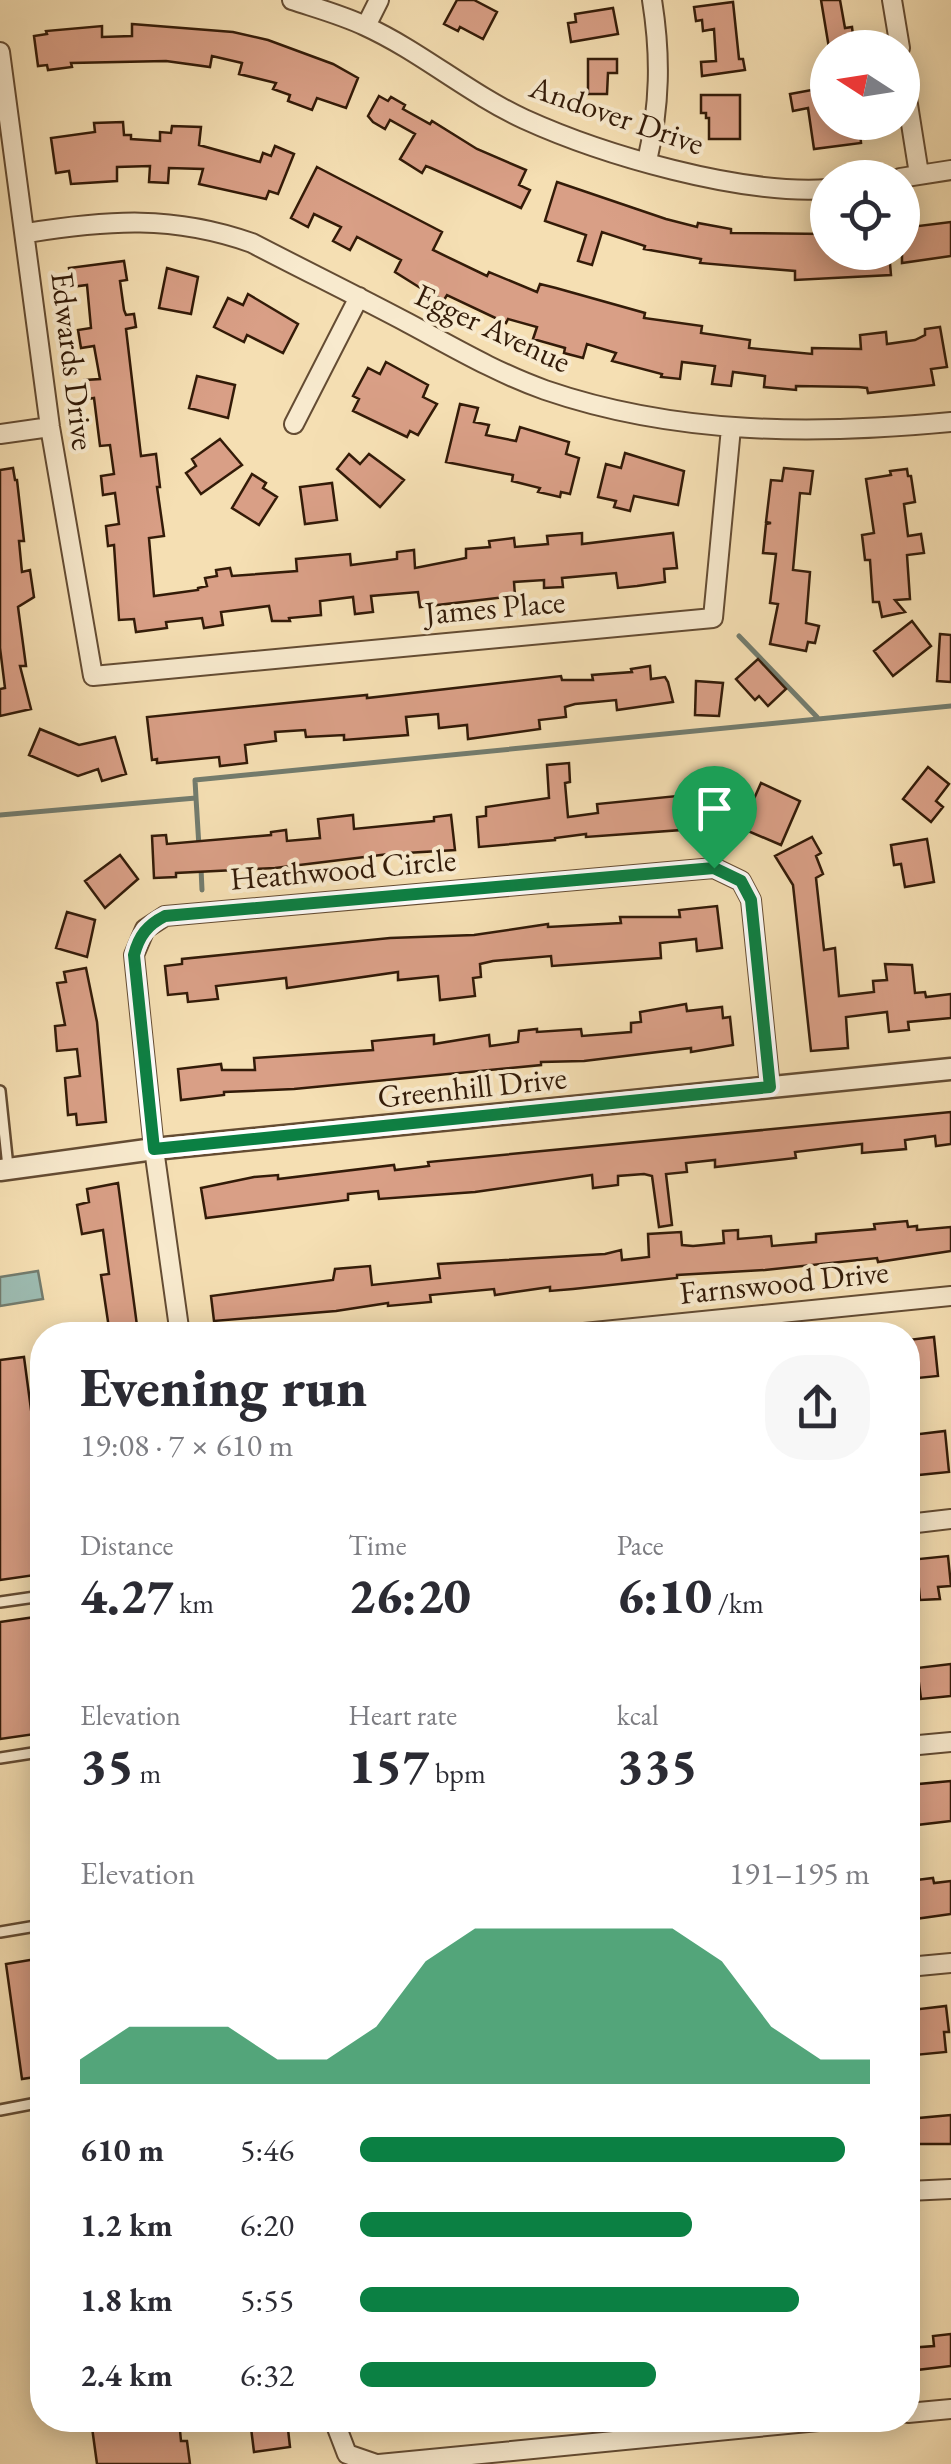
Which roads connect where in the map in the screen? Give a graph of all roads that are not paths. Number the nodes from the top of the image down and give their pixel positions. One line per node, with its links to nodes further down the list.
1 (292, 0): 5 (street, Andover Drive)
2 (378, 0): 5 (street)
3 (652, 0): 8 (street)
4 (892, 0): 6 (street)
5 (366, 26): 8 (street, Andover Drive)
6 (897, 30)
7 (0, 52): 12 (street, Edwards Drive)
8 (647, 161): 11 (street, Andover Drive)
9 (951, 170): 10 (street)
10 (920, 174)
11 (810, 189)
12 (26, 233): 13 (street, Egger Avenue); 16 (street, Edwards Drive)
13 (358, 297): 15 (street); 17 (street, Egger Avenue)
14 (951, 422): 17 (street, Egger Avenue)
15 (294, 424)
16 (50, 427): 18 (street); 19 (street, Edwards Drive)
17 (731, 428): 19 (street, James Place)
18 (0, 434)
19 (93, 676)
20 (951, 1069): 21 (street, Greenhill Drive)
21 (770, 1087): 24 (street, Greenhill Drive); 24 (street, Heathwood Circle)
22 (0, 1091): 23 (lane)
23 (1, 1104): 25 (lane)
24 (154, 1149): 25 (street, Greenhill Drive); 27 (street, Heathwood Circle)
25 (4, 1170)
26 (951, 1296): 28 (street, Farnswood Drive)
27 (178, 1322)
28 (693, 1322)
29 (951, 1520): 30 (street)
30 (920, 1523)
31 (30, 1598): 32 (lane)
32 (0, 1602)
33 (951, 1742): 34 (street)
34 (920, 1745)
35 (30, 1753): 36 (lane)
36 (0, 1758)
37 (30, 1927): 38 (lane)
38 (0, 1932)
39 (951, 1963): 40 (street)
40 (920, 1966)
41 (30, 2104): 42 (lane)
42 (0, 2110)
43 (920, 2190): 44 (street)
44 (951, 2190)
45 (951, 2409): 46 (street)
46 (920, 2412)
47 (339, 2432): 49 (street)
48 (706, 2432): 49 (street)
49 (378, 2464)

